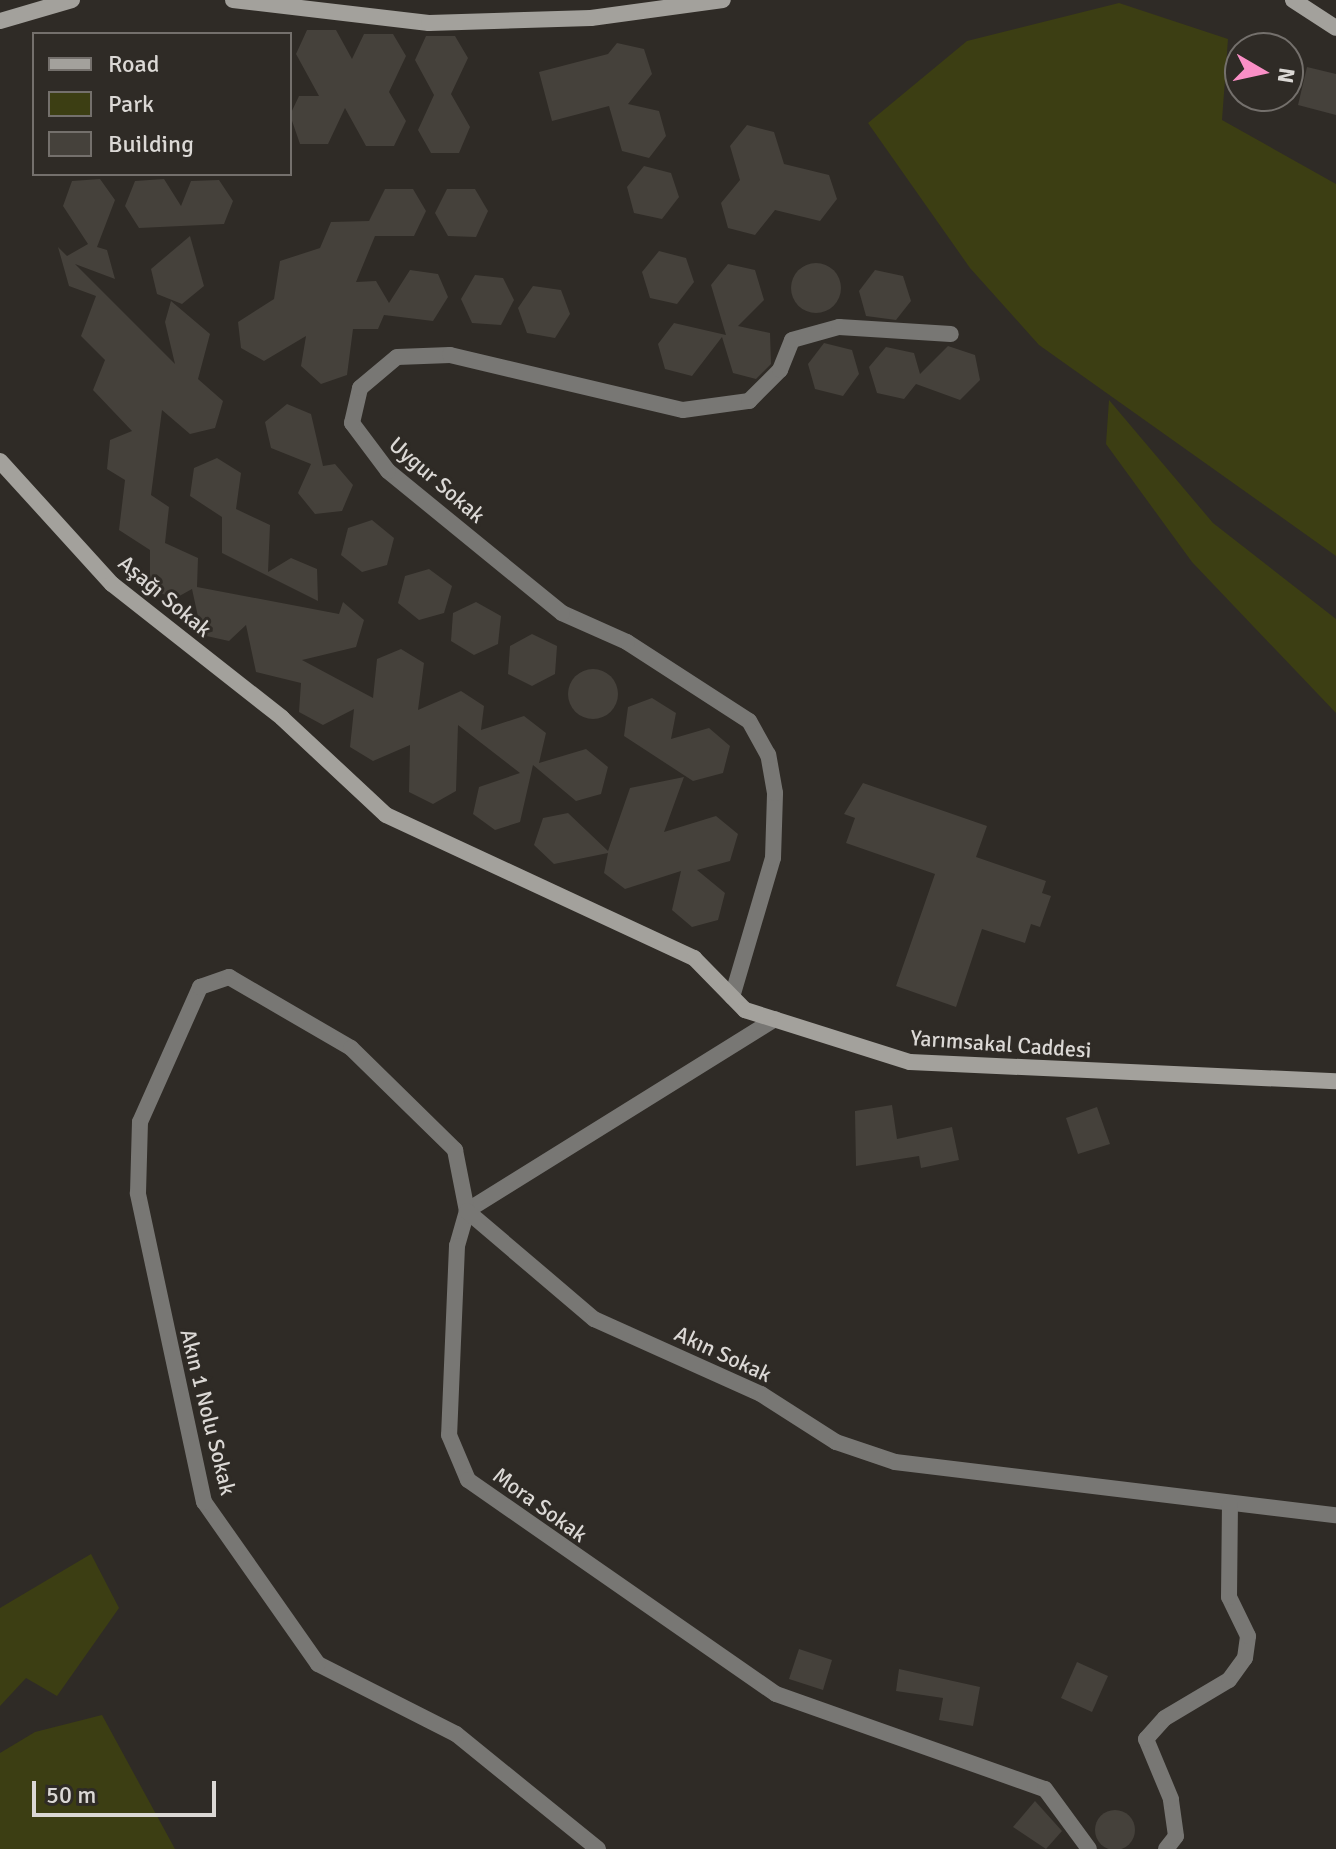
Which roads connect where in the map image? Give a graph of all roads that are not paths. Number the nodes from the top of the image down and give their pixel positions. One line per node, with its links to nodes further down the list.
1 (72, 0): 5 (street)
2 (233, 0): 3 (street)
3 (723, 0)
4 (1293, 0): 6 (street)
5 (0, 21)
6 (1336, 28)
7 (951, 334): 10 (street, Uygur Sokak)
8 (0, 461): 9 (street, Aşağı Sokak)
9 (317, 750): 10 (street, Yarımsakal Caddesi)
10 (732, 997): 11 (street, Yarımsakal Caddesi)
11 (775, 1019): 12 (street, Yarımsakal Caddesi); 13 (street)
12 (1336, 1081)
13 (467, 1211): 14 (street, Akın Sokak); 16 (street, Akın 1 Nolu Sokak); 17 (street, Mora Sokak)
14 (1230, 1505): 15 (street, Akın Sokak); 18 (street)
15 (1336, 1515)
16 (598, 1849)
17 (1089, 1849)
18 (1166, 1849)

